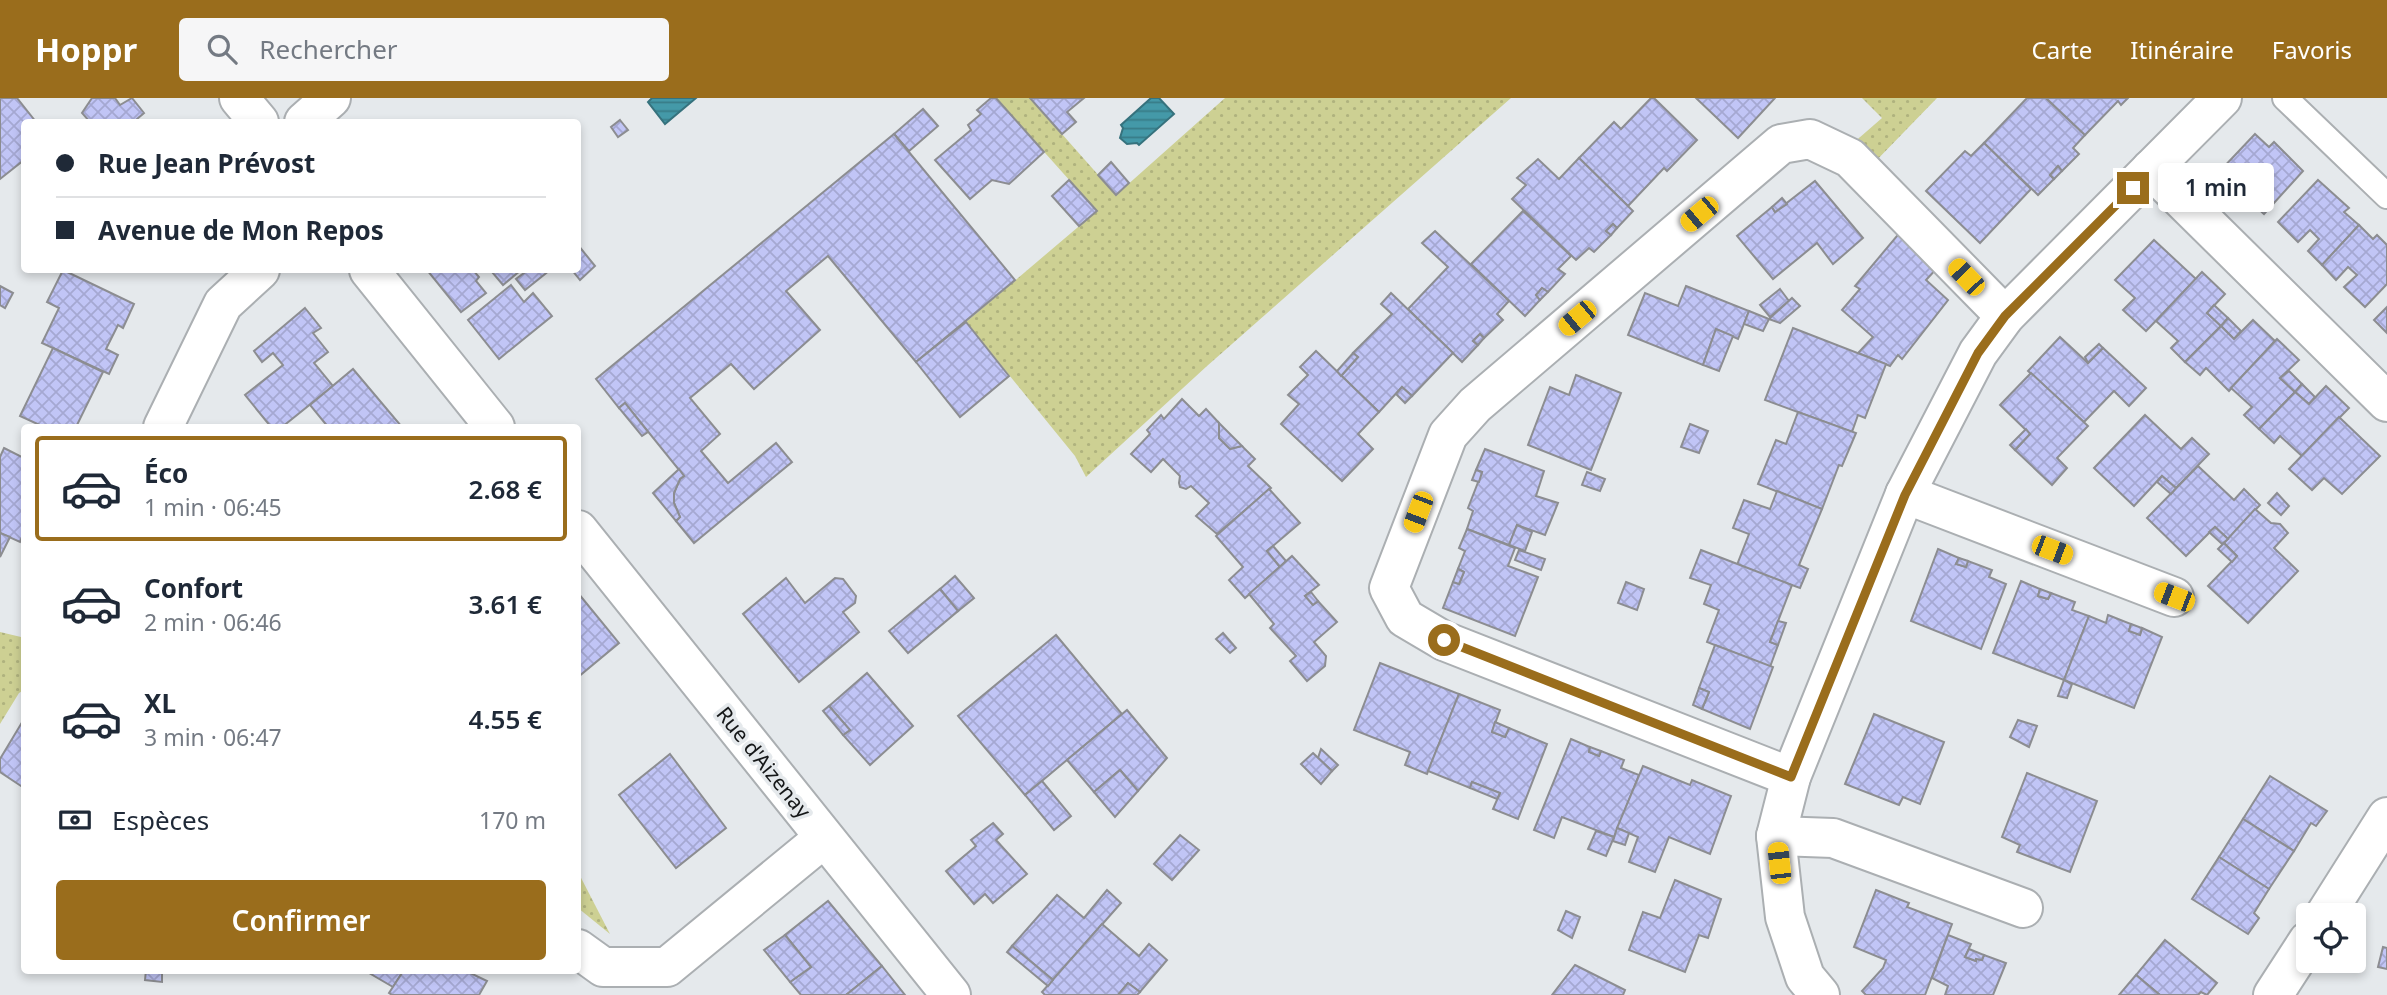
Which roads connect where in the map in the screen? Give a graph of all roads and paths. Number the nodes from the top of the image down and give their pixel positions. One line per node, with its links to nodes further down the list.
1 (239, 98): 5 (street)
2 (331, 98): 6 (street)
3 (2222, 98): 7 (street)
4 (2285, 98): 8 (lane)
5 (256, 119)
6 (307, 119)
7 (2151, 169): 11 (street); 12 (street)
8 (2387, 196)
9 (257, 273): 13 (street)
10 (371, 273): 14 (street)
11 (2005, 316): 15 (street); 18 (street)
12 (2387, 402)
13 (164, 424)
14 (493, 424)
15 (1905, 495): 17 (street); 18 (street)
16 (581, 534): 21 (street, Rue d'Aizenay)
17 (2174, 597)
18 (1791, 777): 20 (street)
19 (2387, 817): 22 (street)
20 (1776, 836): 23 (street); 27 (street)
21 (824, 838): 24 (street); 26 (street, Rue d'Aizenay)
22 (2333, 903)
23 (2023, 908)
24 (581, 951)
25 (2296, 960): 28 (street)
26 (951, 995)
27 (1820, 995)
28 (2273, 995)

